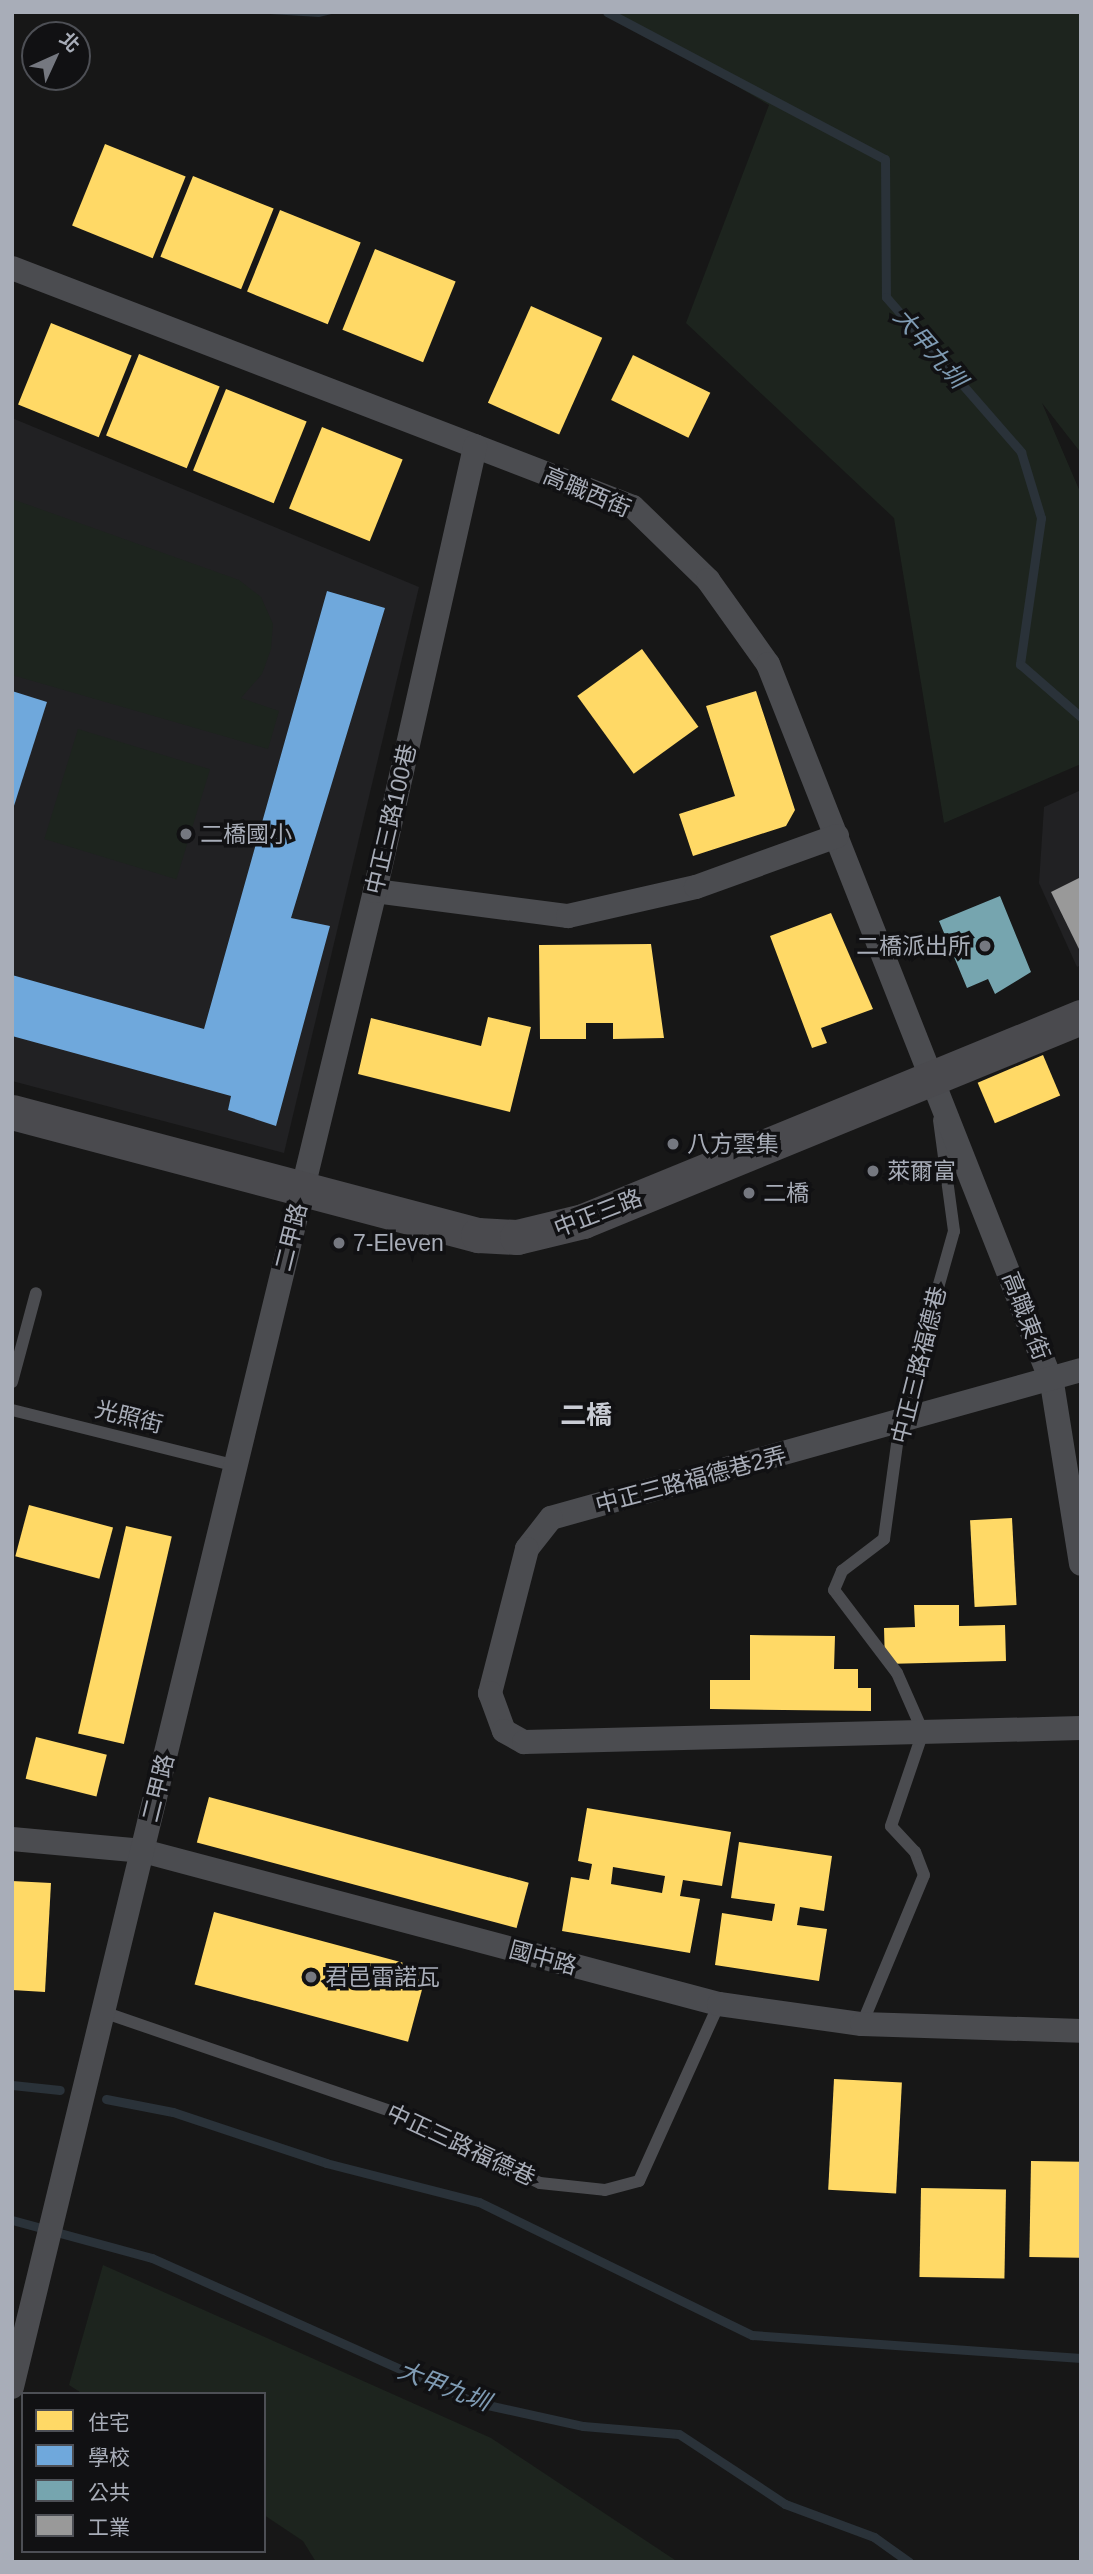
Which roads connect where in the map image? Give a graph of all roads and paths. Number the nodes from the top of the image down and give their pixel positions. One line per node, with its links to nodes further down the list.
1 (12, 268): 2 (street, 高職西街)
2 (475, 446): 3 (street, 高職西街); 4 (street, 中正三路100巷)
3 (837, 836): 4 (street); 6 (street, 高職西街)
4 (375, 891): 8 (street, 中正三路100巷)
5 (1081, 1017): 6 (street, 中正三路)
6 (934, 1078): 8 (street, 中正三路); 12 (street, 高職東街); 14 (lane, 中正三路福德巷)
7 (12, 1112): 8 (street, 中正三路)
8 (302, 1190): 15 (street, 二甲路)
9 (36, 1293): 11 (lane)
10 (1081, 1370): 12 (street, 中正三路福德巷2弄)
11 (12, 1382)
12 (1052, 1383): 14 (street, 中正三路福德巷2弄); 16 (street, 高職東街)
13 (12, 1410): 15 (lane, 光照街)
14 (901, 1422): 18 (lane, 中正三路福德巷); 18 (street, 中正三路福德巷2弄)
15 (236, 1466): 20 (street, 二甲路)
16 (1081, 1564)
17 (1081, 1728): 18 (street)
18 (922, 1732): 23 (lane)
19 (12, 1839): 20 (street, 國中路)
20 (143, 1851): 21 (street, 國中路); 22 (street, 二甲路)
21 (719, 2004): 22 (lane, 中正三路福德巷); 23 (street, 國中路)
22 (103, 2012): 25 (street, 二甲路)
23 (862, 2024): 24 (street, 國中路)
24 (1081, 2031)
25 (12, 2387)

